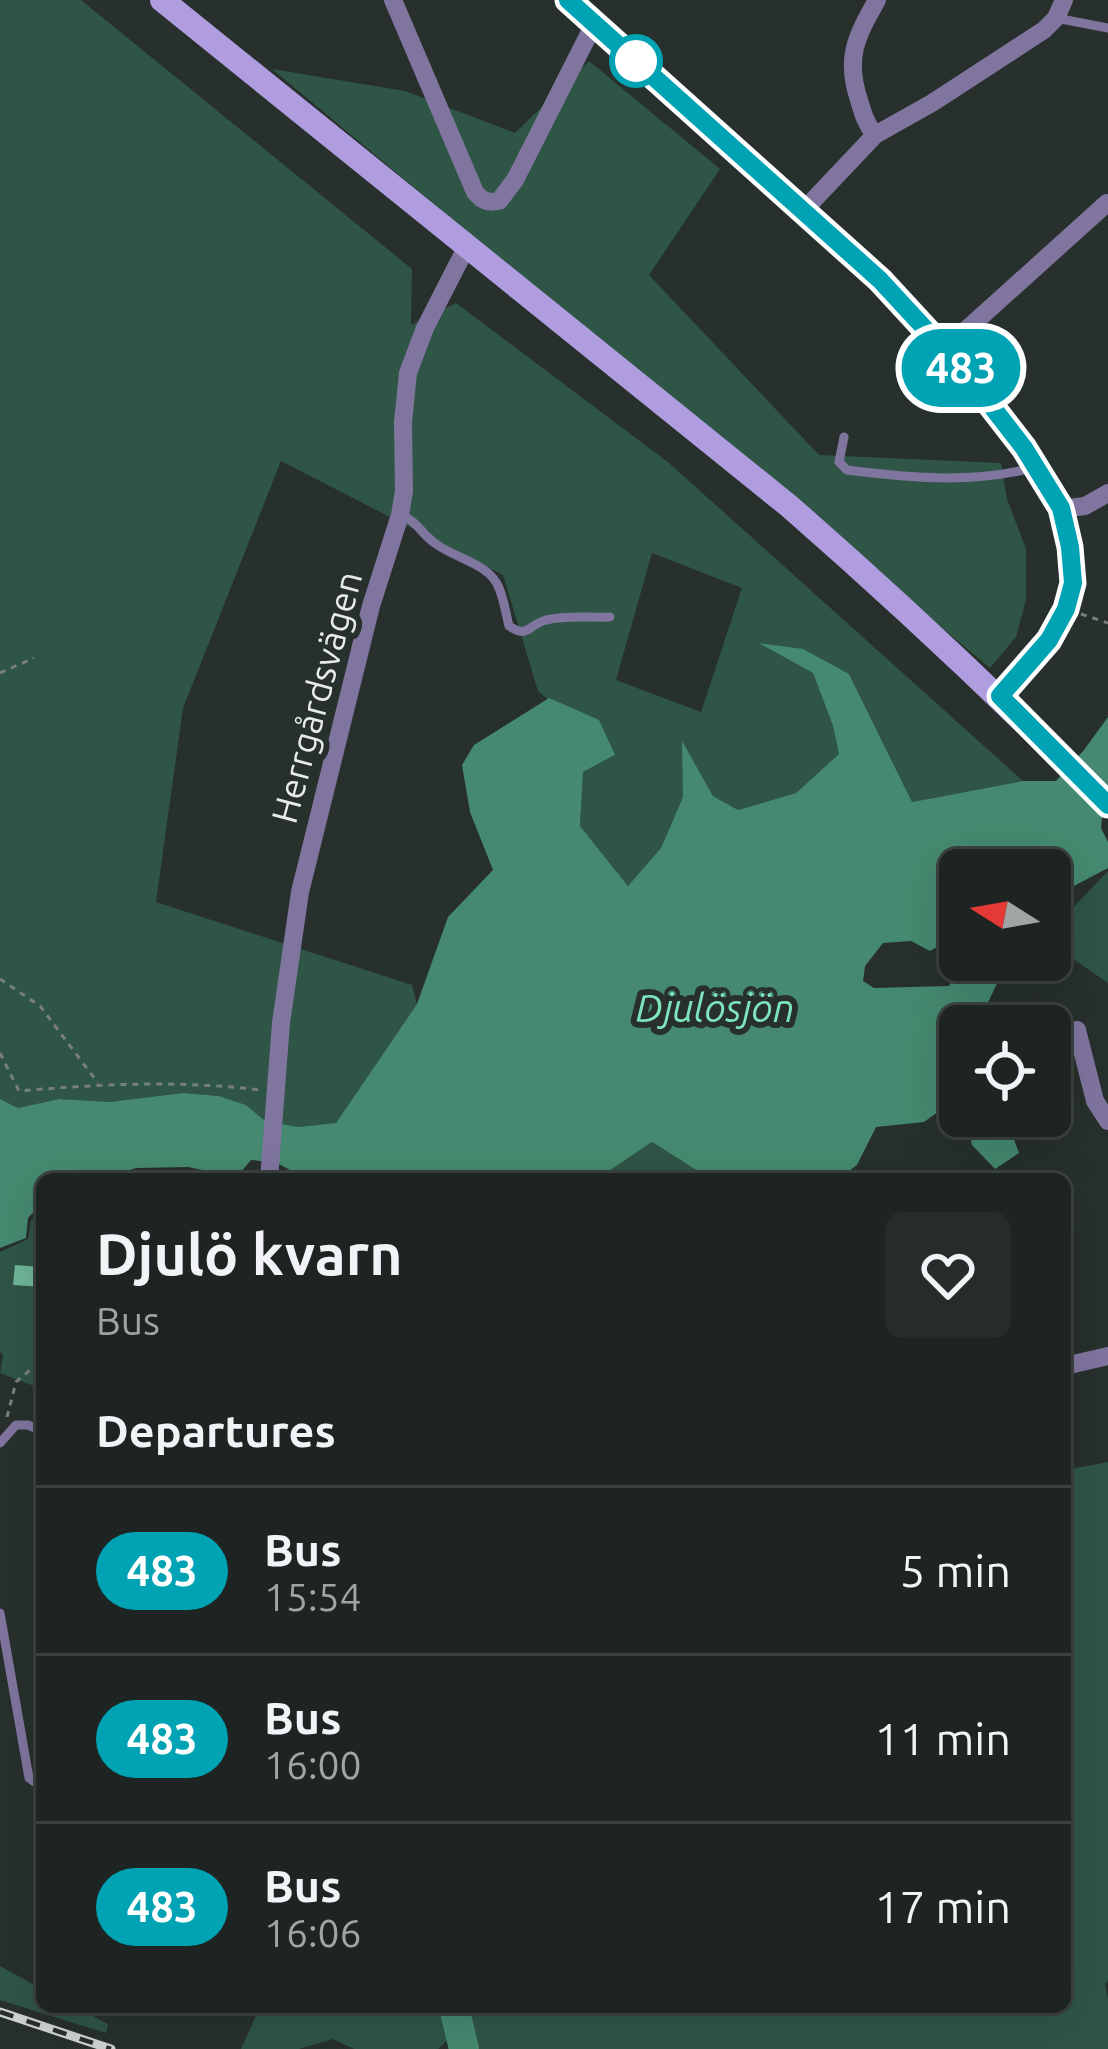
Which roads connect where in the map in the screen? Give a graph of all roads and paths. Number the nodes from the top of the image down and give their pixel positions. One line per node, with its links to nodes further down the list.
1 (162, 0): 11 (main road)
2 (393, 0): 6 (street)
3 (568, 0): 6 (street)
4 (878, 0): 8 (street)
5 (1060, 9): 7 (lane); 8 (street)
6 (595, 24): 10 (street)
7 (1108, 28)
8 (875, 135): 10 (street)
9 (1107, 203): 12 (street)
10 (804, 210): 12 (street)
11 (468, 244): 17 (street, Herrgårdsvägen); 23 (main road)
12 (945, 349): 14 (street)
13 (844, 437): 14 (lane)
14 (1036, 467): 16 (street)
15 (1108, 494): 16 (street)
16 (1061, 508): 18 (street)
17 (400, 515): 19 (lane); 29 (street, Herrgårdsvägen)
18 (1066, 609): 20 (path); 23 (street)
19 (610, 617)
20 (1108, 623)
21 (34, 658): 22 (path)
22 (0, 673)
23 (1000, 696): 24 (main road)
24 (1108, 806)
25 (0, 979): 28 (path)
26 (1077, 1030): 30 (street)
27 (0, 1053): 28 (path)
28 (99, 1084): 29 (path)
29 (275, 1092): 31 (street, Herrgårdsvägen)
30 (1108, 1121)
31 (270, 1172)
32 (1108, 1356): 34 (street)
33 (36, 1365): 35 (path)
34 (1071, 1365)
35 (10, 1400)
36 (36, 1428): 37 (lane)
37 (0, 1443)
38 (0, 1613): 39 (lane)
39 (36, 1783)

